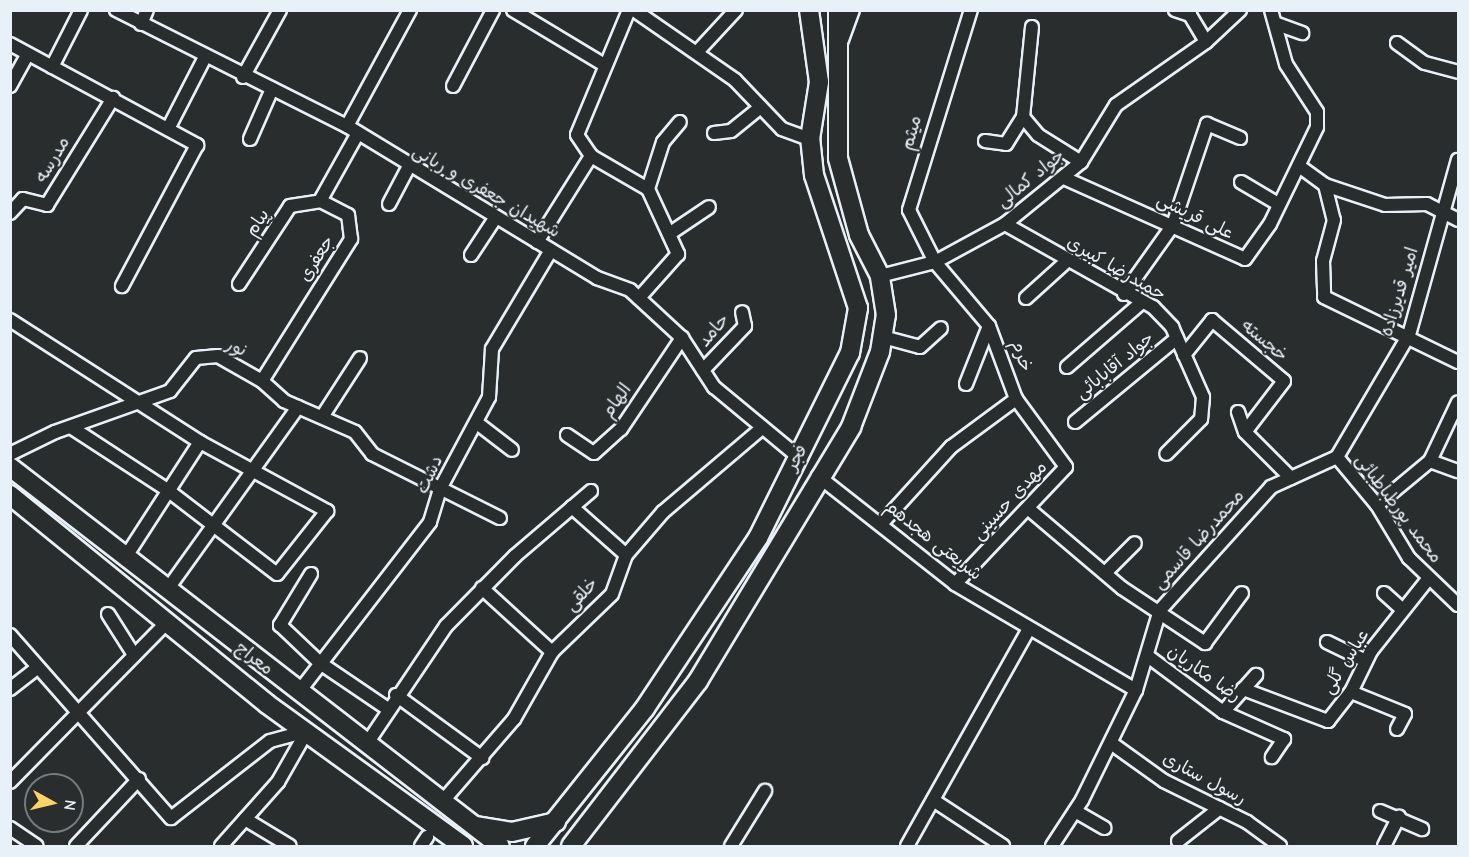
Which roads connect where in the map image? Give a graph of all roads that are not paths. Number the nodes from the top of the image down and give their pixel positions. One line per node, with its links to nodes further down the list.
1 (81, 10): 30 (street)
2 (116, 10): 18 (street, شهیدان جعفری و ربانی)
3 (147, 10): 18 (street)
4 (280, 10): 32 (street)
5 (410, 10): 41 (street)
6 (493, 10): 34 (street)
7 (513, 10): 29 (street)
8 (629, 10): 29 (street)
9 (634, 10): 26 (street)
10 (736, 10): 26 (street)
11 (808, 10): 45 (main road, فجر)
12 (838, 10): 25 (main road)
13 (853, 10): 25 (street)
14 (970, 10): 71 (street, میثم)
15 (1175, 10): 22 (street)
16 (1240, 10): 22 (street, جواد کمالی)
17 (1271, 10): 19 (street, علی قریشی)
18 (141, 24): 28 (street, شهیدان جعفری و ربانی)
19 (1276, 24): 21 (street); 50 (street, علی قریشی)
20 (1032, 27): 38 (street)
21 (1302, 33)
22 (1206, 42): 49 (street, جواد کمالی)
23 (1397, 43): 31 (street)
24 (10, 44): 27 (street)
25 (840, 44): 72 (main road)
26 (698, 51): 37 (street)
27 (27, 55): 30 (street); 33 (street)
28 (206, 57): 32 (street, شهیدان جعفری و ربانی); 40 (street)
29 (603, 64): 47 (street)
30 (52, 67): 36 (street)
31 (1458, 72)
32 (243, 76): 35 (street, شهیدان جعفری و ربانی)
33 (10, 86)
34 (453, 86)
35 (272, 89): 41 (street, شهیدان جعفری و ربانی); 44 (street)
36 (113, 98): 40 (street); 61 (street, مدرسه)
37 (761, 107): 42 (street); 45 (street)
38 (1023, 117): 46 (street); 49 (street)
39 (680, 122): 55 (street)
40 (168, 129): 74 (street)
41 (352, 129): 51 (street, شهیدان جعفری و ربانی); 56 (street)
42 (714, 133)
43 (1240, 138): 65 (street)
44 (250, 139)
45 (810, 139): 110 (main road, فجر)
46 (986, 141)
47 (591, 156): 55 (street); 67 (street)
48 (1458, 160): 60 (street, امیر قدیرزاده)
49 (1081, 162): 52 (street, جواد کمالی)
50 (1299, 166): 54 (street); 58 (street, علی قریشی)
51 (408, 168): 57 (street); 62 (street, شهیدان جعفری و ربانی)
52 (1064, 178): 64 (street, جواد کمالی); 65 (street, علی قریشی)
53 (1241, 182): 58 (street)
54 (1325, 185): 60 (street); 83 (street)
55 (648, 189): 66 (street)
56 (320, 201): 73 (street, پیام); 92 (street, جعفری)
57 (389, 204)
58 (1278, 204): 65 (street, علی قریشی)
59 (709, 207): 66 (street)
60 (1441, 212): 63 (street); 83 (street, امیر قدیرزاده)
61 (10, 213)
62 (496, 218): 67 (street, شهیدان جعفری و ربانی); 69 (street)
63 (1458, 220)
64 (1005, 224): 70 (street, حمیدرضا کبیری); 71 (street, جواد کمالی)
65 (1173, 225): 75 (street)
66 (669, 234): 76 (street)
67 (537, 242): 68 (street, شهیدان جعفری و ربانی)
68 (551, 250): 76 (street, شهیدان جعفری و ربانی); 101 (street, دشت)
69 (471, 255)
70 (1067, 261): 75 (street, حمیدرضا کبیری); 77 (street)
71 (935, 262): 72 (street, جواد کمالی); 81 (street, خرم)
72 (880, 276): 84 (main road)
73 (239, 284)
74 (122, 286)
75 (1125, 294): 78 (street, حمیدرضا کبیری)
76 (639, 298): 85 (street, شهیدان جعفری و ربانی)
77 (1026, 298)
78 (1142, 302): 86 (street, حمیدرضا کبیری); 90 (street)
79 (742, 312): 91 (street, حامد)
80 (10, 320): 96 (street)
81 (989, 326): 93 (street); 94 (street, خرم)
82 (941, 328): 84 (street)
83 (1409, 335): 89 (street); 111 (street, امیر قدیرزاده)
84 (882, 337): 117 (main road)
85 (682, 338): 91 (street, شهیدان جعفری و ربانی); 105 (street, الهام)
86 (1177, 338): 87 (street, حمیدرضا کبیری); 100 (street, جواد آقابابائی)
87 (1184, 355): 104 (street, خجسته); 109 (street, حمیدرضا کبیری)
88 (360, 358): 99 (street)
89 (1458, 363)
90 (1067, 367)
91 (703, 370): 103 (street, شهیدان جعفری و ربانی)
92 (262, 381): 96 (street, نور); 97 (street, نور)
93 (966, 384)
94 (1016, 399): 114 (street, خرم); 127 (street)
95 (1458, 402): 112 (street)
96 (142, 403): 102 (street, نور); 106 (street)
97 (298, 407): 99 (street, نور); 115 (street)
98 (1238, 412): 104 (street)
99 (322, 417): 119 (street, نور)
100 (1075, 422)
101 (477, 423): 107 (street); 119 (street, دشت)
102 (71, 427): 108 (street, نور); 120 (street)
103 (762, 428): 110 (street, شهیدان جعفری و ربانی); 130 (street, خلقی)
104 (1245, 432): 118 (street)
105 (567, 435)
106 (200, 442): 115 (street); 120 (street)
107 (512, 450)
108 (10, 454)
109 (1166, 454)
110 (797, 456): 117 (main road); 180 (main road, فجر)
111 (1337, 457): 118 (street, محمدرضا قاسمی); 123 (street, محمد پورطباطبائی)
112 (1430, 461): 116 (street); 123 (street)
113 (10, 467): 131 (main road, معراج)
114 (1066, 467): 125 (street, مهدی حسینی)
115 (254, 469): 128 (street); 128 (street)
116 (1458, 471)
117 (818, 476): 127 (street, شریعتی هجدهم); 194 (main road)
118 (1291, 478): 141 (street, محمدرضا قاسمی)
119 (441, 487): 126 (street, نور); 152 (street, دشت)
120 (169, 491): 128 (street); 131 (street)
121 (591, 491): 124 (street)
122 (10, 495): 144 (main road, معراج)
123 (1377, 505): 134 (street, محمد پورطباطبائی)
124 (572, 507): 130 (street); 136 (street)
125 (1030, 510): 132 (street); 135 (street, مهدی حسینی)
126 (500, 518)
127 (882, 523): 135 (street, شریعتی هجدهم)
128 (213, 525): 137 (street)
129 (1136, 543): 132 (street)
130 (626, 555): 148 (street, خلقی)
131 (125, 558): 137 (main road, معراج)
132 (1105, 573): 141 (street)
133 (311, 574): 152 (street)
134 (1428, 579): 140 (street, محمد پورطباطبائی); 142 (street, عباس گلی)
135 (955, 584): 145 (street, شریعتی هجدهم)
136 (482, 588): 148 (street); 160 (street)
137 (166, 590): 159 (main road, معراج)
138 (1242, 593): 141 (street)
139 (1384, 593): 142 (street)
140 (1458, 605)
141 (1160, 609): 150 (street, محمدرضا قاسمی)
142 (1403, 610): 151 (street, عباس گلی)
143 (108, 614): 149 (street)
144 (166, 623): 149 (street); 165 (main road, معراج)
145 (1029, 629): 157 (street, شریعتی هجدهم); 173 (street)
146 (10, 635): 153 (street)
147 (1327, 642): 151 (street)
148 (552, 652): 169 (street, خلقی)
149 (134, 655): 162 (street)
150 (1149, 657): 157 (street, محمدرضا قاسمی); 163 (street, رضا مکاریان)
151 (1366, 661): 158 (street, عباس گلی)
152 (320, 663): 159 (street, دشت); 161 (street)
153 (36, 669): 155 (street); 162 (street)
154 (1256, 675): 156 (street)
155 (10, 689)
156 (1244, 689): 158 (street, عباس گلی); 163 (street)
157 (1136, 690): 167 (street, محمدرضا قاسمی)
158 (1351, 692): 164 (street)
159 (298, 693): 166 (main road, معراج)
160 (396, 695): 161 (street); 169 (street)
161 (388, 709): 166 (street)
162 (78, 710): 170 (street); 171 (street)
163 (1223, 712): 168 (street, رضا مکاریان)
164 (1397, 729)
165 (307, 731): 170 (street); 179 (street); 191 (main road, معراج)
166 (368, 742): 174 (main road, معراج)
167 (1111, 743): 175 (street, رسول ستاری); 176 (street, محمدرضا قاسمی)
168 (1272, 757)
169 (482, 758): 174 (street, خلقی)
170 (140, 779): 188 (street)
171 (10, 782)
172 (765, 790): 195 (street)
173 (933, 800): 196 (street); 197 (street)
174 (442, 802): 181 (main road, معراج)
175 (1220, 808): 185 (street); 198 (street, رسول ستاری)
176 (1075, 811): 183 (street); 186 (street, محمدرضا قاسمی)
177 (1380, 811): 178 (street)
178 (1399, 817): 184 (street); 199 (street)
179 (245, 819): 189 (street); 190 (street)
180 (556, 822): 181 (main road); 193 (main road, فجر)
181 (472, 825): 192 (main road, معراج)
182 (10, 828): 187 (street)
183 (1105, 828)
184 (1422, 829)
185 (1178, 841)
186 (1057, 844)
187 (35, 846)
188 (76, 846)
189 (220, 846)
190 (290, 846)
191 (463, 846)
192 (500, 846)
193 (535, 846)
194 (572, 846)
195 (731, 846)
196 (907, 846)
197 (1003, 846)
198 (1280, 846)
199 (1383, 846)

